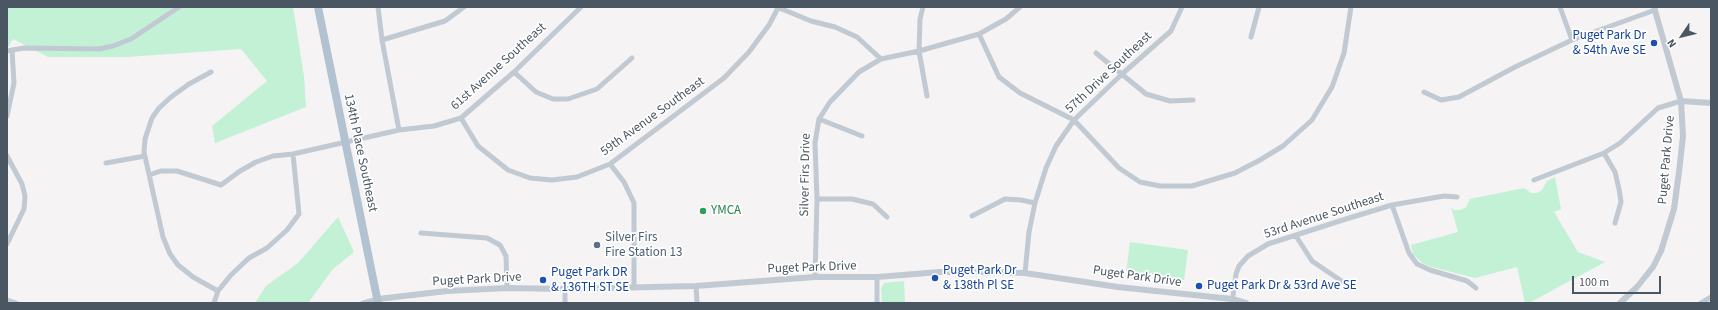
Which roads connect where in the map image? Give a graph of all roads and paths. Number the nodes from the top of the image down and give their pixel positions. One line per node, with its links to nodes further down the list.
1 (179, 7): 18 (street)
2 (318, 7): 37 (main road, 134th Place Southeast)
3 (378, 7): 16 (street)
4 (464, 7): 16 (street)
5 (581, 7): 24 (street, 61st Avenue Southeast)
6 (923, 7): 19 (street)
7 (1020, 7): 14 (street, Silver Firs Drive)
8 (1182, 7): 25 (street, 57th Drive Southeast)
9 (1259, 7): 15 (street)
10 (1351, 7): 34 (street)
11 (1560, 7): 17 (street)
12 (778, 8): 22 (street); 43 (street, 59th Avenue Southeast)
13 (1655, 9): 17 (street); 29 (street, Puget Park Drive)
14 (979, 34): 19 (street, Silver Firs Drive); 34 (street)
15 (1251, 37)
16 (382, 40): 35 (street)
17 (1572, 40): 26 (street)
18 (9, 50): 31 (street)
19 (920, 51): 22 (street, Silver Firs Drive); 27 (street)
20 (1096, 52): 25 (street)
21 (632, 58): 24 (street)
22 (881, 59): 33 (street, Silver Firs Drive)
23 (211, 72): 41 (street)
24 (514, 72): 32 (street, 61st Avenue Southeast)
25 (1122, 74): 28 (street); 34 (street, 57th Drive Southeast)
26 (1424, 92)
27 (927, 96)
28 (1193, 100)
29 (1681, 102): 30 (street); 38 (street); 77 (street, Puget Park Drive)
30 (1711, 103)
31 (7, 116)
32 (461, 118): 35 (street, 61st Avenue Southeast); 43 (street, 59th Avenue Southeast)
33 (819, 120): 36 (street); 47 (street, Silver Firs Drive)
34 (1074, 120): 48 (street, 57th Drive Southeast)
35 (399, 130): 37 (street, 61st Avenue Southeast)
36 (862, 136)
37 (346, 142): 39 (street, 61st Avenue Southeast); 68 (main road, 134th Place Southeast)
38 (1604, 153): 45 (street); 52 (street)
39 (293, 154): 44 (street, 61st Avenue Southeast); 65 (street)
40 (7, 156): 55 (street)
41 (145, 156): 42 (street); 44 (street)
42 (106, 163)
43 (610, 164): 62 (street)
44 (149, 175): 65 (street)
45 (1534, 180)
46 (1457, 197): 49 (street, 53rd Avenue Southeast)
47 (817, 199): 51 (street); 57 (street, Silver Firs Drive)
48 (1035, 203): 50 (street); 56 (street, 57th Drive Southeast)
49 (1392, 205): 54 (street, 53rd Avenue Southeast); 63 (street)
50 (972, 216)
51 (887, 217)
52 (1614, 223)
53 (421, 233): 61 (street)
54 (1296, 236): 59 (street); 69 (street, 53rd Avenue Southeast)
55 (7, 244)
56 (1025, 273): 58 (street, Puget Park Drive); 69 (street, Puget Park Drive)
57 (815, 277): 58 (street, Puget Park Drive); 60 (street, Puget Park Drive)
58 (877, 277): 75 (street)
59 (1343, 282)
60 (696, 286): 62 (street, Puget Park Drive); 74 (street)
61 (507, 288): 64 (street, Puget Park Drive); 68 (street, Puget Park Drive)
62 (634, 288): 64 (street, Puget Park Drive)
63 (1476, 288)
64 (565, 289): 73 (street)
65 (218, 291): 71 (street)
66 (1711, 297): 78 (street)
67 (7, 300): 70 (street)
68 (378, 301): 72 (street)
69 (1232, 301): 76 (street, Puget Park Drive)
70 (16, 303)
71 (214, 303)
72 (362, 303)
73 (565, 303)
74 (698, 303)
75 (877, 303)
76 (1246, 303)
77 (1620, 303)
78 (1701, 303)

